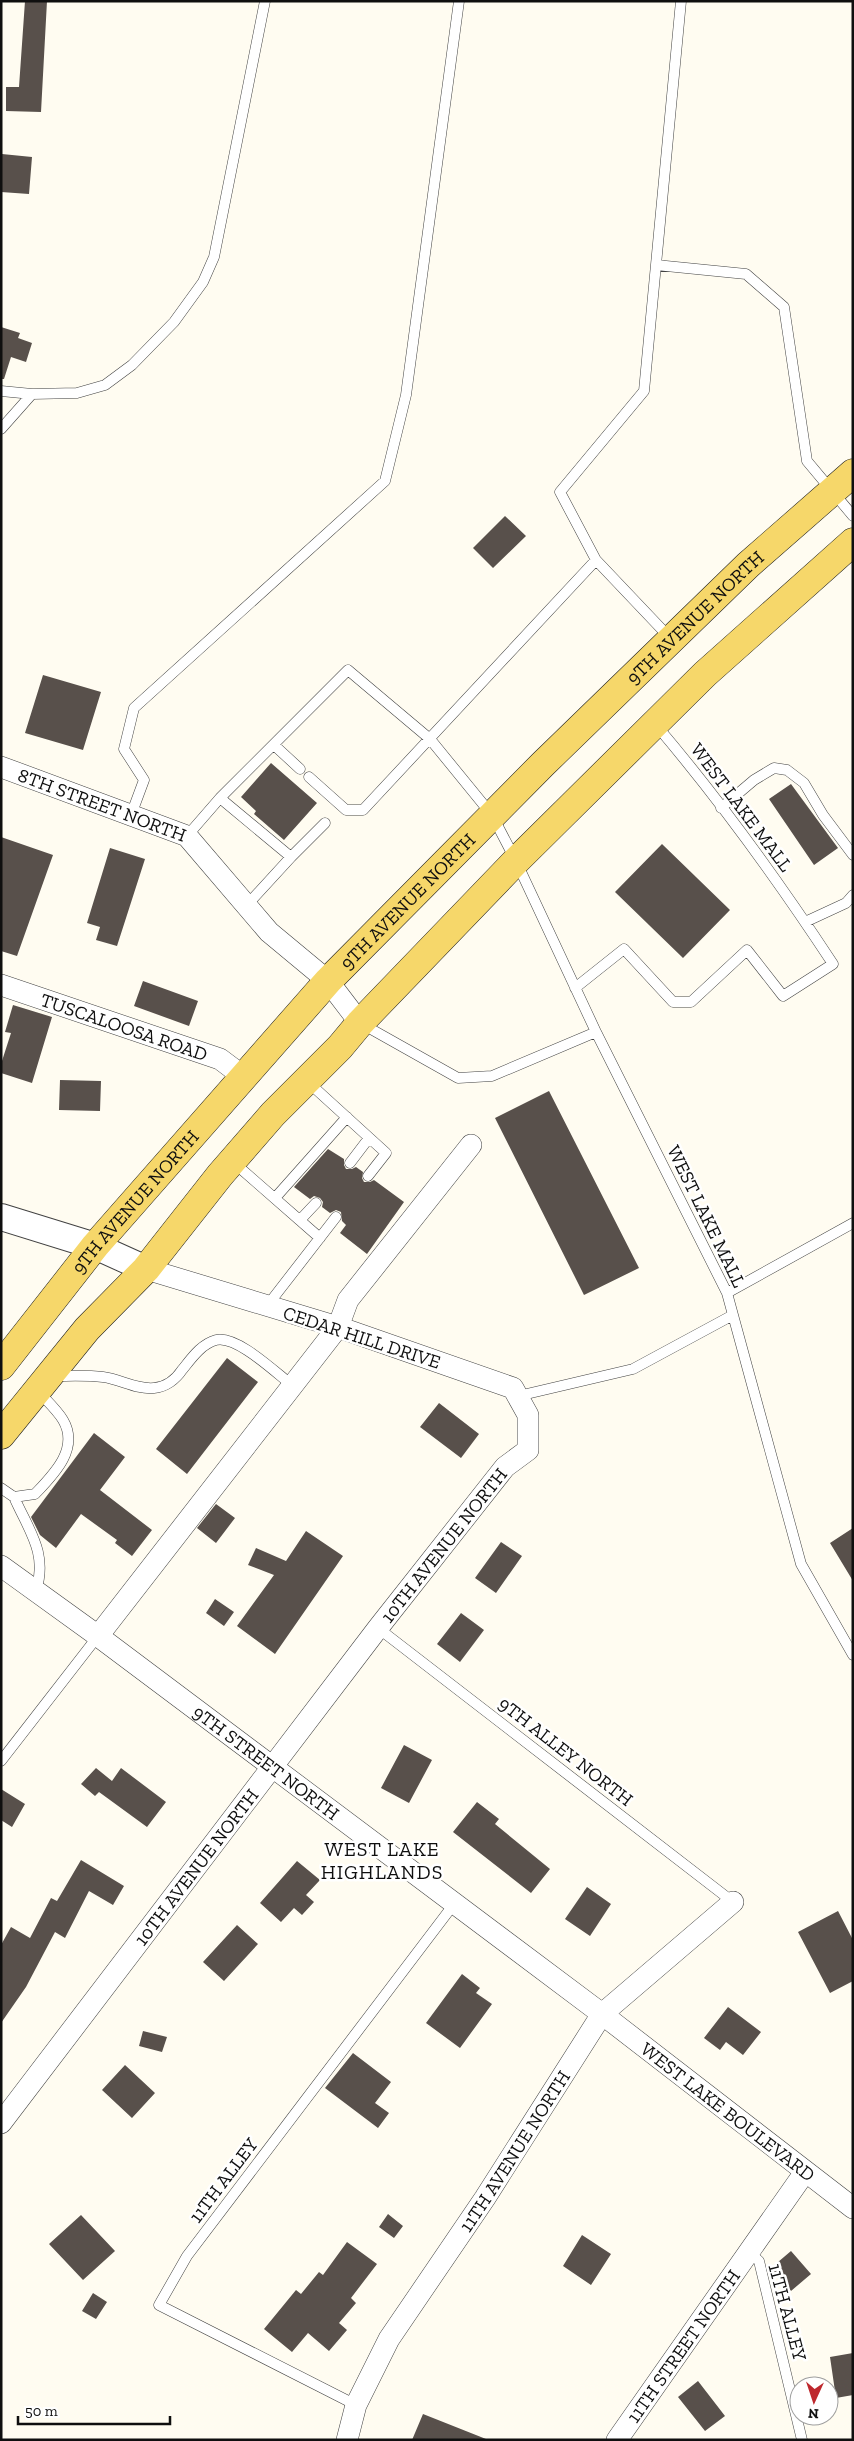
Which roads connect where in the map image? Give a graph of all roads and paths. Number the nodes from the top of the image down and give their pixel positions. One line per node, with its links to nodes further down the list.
1 (265, 1): 6 (lane)
2 (459, 1): 22 (lane)
3 (681, 1): 4 (lane)
4 (656, 265): 9 (lane); 12 (lane)
5 (1, 391): 6 (lane)
6 (32, 394): 7 (lane)
7 (1, 429)
8 (853, 473): 9 (main road, 9TH AVENUE NORTH)
9 (832, 491): 10 (lane); 13 (main road, 9TH AVENUE NORTH)
10 (853, 516)
11 (853, 542): 14 (main road)
12 (596, 560): 13 (lane); 15 (lane)
13 (671, 640): 23 (main road, 9TH AVENUE NORTH)
14 (655, 723): 21 (lane, WEST LAKE MALL); 28 (main road)
15 (430, 739): 16 (lane, WEST LAKE MALL); 19 (lane); 23 (lane, WEST LAKE MALL)
16 (274, 745): 18 (lane); 20 (lane)
17 (1, 767): 22 (street, 8TH STREET NORTH)
18 (300, 770)
19 (309, 777)
20 (220, 798): 25 (lane); 27 (lane)
21 (721, 808): 26 (lane); 31 (lane, WEST LAKE MALL)
22 (131, 815): 25 (street, 8TH STREET NORTH)
23 (492, 815): 28 (lane, WEST LAKE MALL); 32 (main road, 9TH AVENUE NORTH)
24 (325, 823): 27 (lane)
25 (187, 836): 30 (street, 8TH STREET NORTH)
26 (853, 855)
27 (291, 857): 30 (lane)
28 (516, 861): 34 (lane, WEST LAKE MALL); 35 (main road)
29 (853, 895): 31 (lane)
30 (246, 906): 32 (street, 8TH STREET NORTH)
31 (806, 922): 34 (lane, WEST LAKE MALL)
32 (328, 981): 35 (street, 8TH STREET NORTH); 37 (main road, 9TH AVENUE NORTH)
33 (1, 985): 37 (street, TUSCALOOSA ROAD)
34 (575, 988): 36 (lane, WEST LAKE MALL)
35 (360, 1023): 36 (lane); 38 (main road)
36 (596, 1032): 54 (lane, WEST LAKE MALL)
37 (244, 1077): 52 (main road, 9TH AVENUE NORTH)
38 (306, 1081): 39 (lane); 42 (main road)
39 (347, 1117): 40 (lane); 45 (lane)
40 (370, 1138): 43 (lane); 44 (lane)
41 (471, 1145): 57 (street)
42 (232, 1161): 45 (lane); 53 (main road)
43 (350, 1163)
44 (368, 1176)
45 (275, 1198): 49 (lane)
46 (316, 1203): 49 (lane)
47 (1, 1217): 52 (street)
48 (336, 1217): 51 (lane)
49 (300, 1220): 51 (lane)
50 (853, 1223): 54 (lane)
51 (320, 1238): 55 (lane)
52 (95, 1246): 53 (street); 58 (main road, 9TH AVENUE NORTH)
53 (146, 1269): 55 (street, CEDAR HILL DRIVE); 59 (main road)
54 (727, 1293): 56 (lane, WEST LAKE MALL)
55 (267, 1306): 57 (street, CEDAR HILL DRIVE)
56 (733, 1315): 61 (lane); 69 (lane, WEST LAKE MALL)
57 (338, 1327): 60 (street); 61 (street, CEDAR HILL DRIVE)
58 (1, 1366)
59 (43, 1383): 60 (lane); 62 (main road); 64 (lane)
60 (292, 1386): 68 (street)
61 (518, 1396): 67 (street, 10TH AVENUE NORTH)
62 (1, 1435)
63 (1, 1488): 64 (lane)
64 (14, 1497): 66 (lane)
65 (1, 1566): 66 (street, 9TH STREET NORTH)
66 (36, 1591): 68 (street, 9TH STREET NORTH)
67 (378, 1628): 71 (street, 10TH AVENUE NORTH); 72 (lane, 9TH ALLEY NORTH)
68 (98, 1636): 70 (lane); 71 (street, 9TH STREET NORTH)
69 (853, 1654)
70 (1, 1761)
71 (273, 1766): 73 (street, 9TH STREET NORTH); 75 (street, 10TH AVENUE NORTH)
72 (733, 1902): 74 (street, 11TH AVENUE NORTH)
73 (454, 1904): 74 (street, 9TH STREET NORTH); 79 (lane, 11TH ALLEY)
74 (602, 2014): 76 (street, WEST LAKE BOULEVARD); 79 (street, 11TH AVENUE NORTH)
75 (1, 2123)
76 (805, 2172): 77 (street, WEST LAKE BOULEVARD); 78 (street, 11TH STREET NORTH)
77 (853, 2208)
78 (750, 2253): 81 (street, 11TH STREET NORTH); 82 (lane, 11TH ALLEY)
79 (356, 2405): 80 (street, 11TH AVENUE NORTH)
80 (347, 2440)
81 (617, 2440)
82 (802, 2440)

